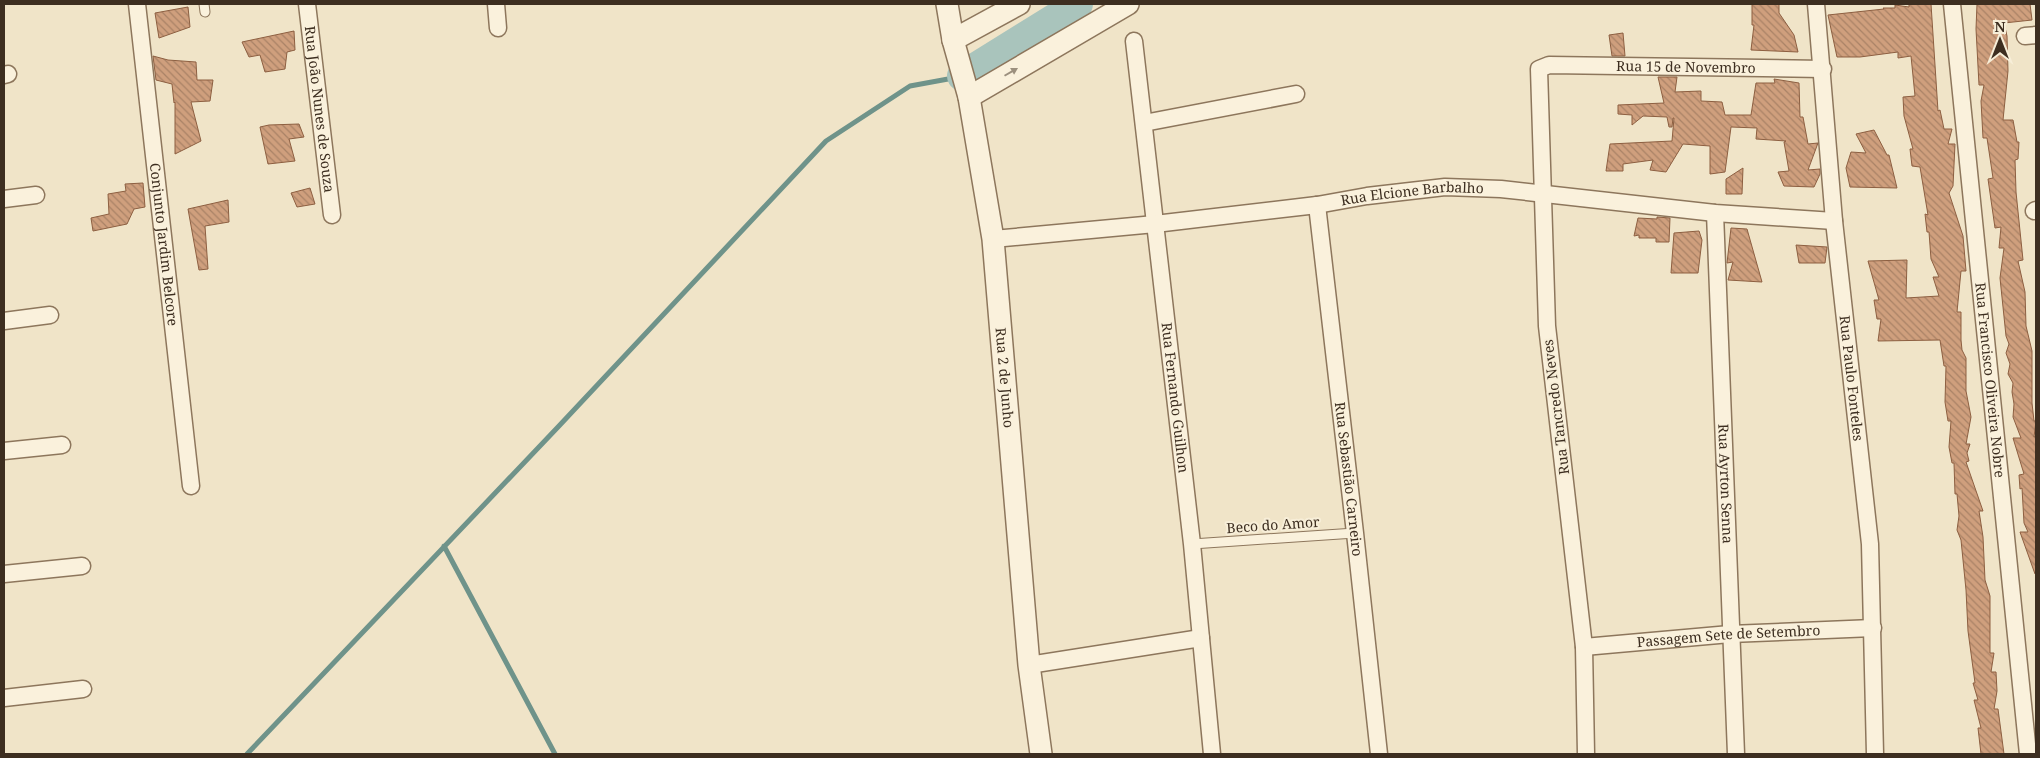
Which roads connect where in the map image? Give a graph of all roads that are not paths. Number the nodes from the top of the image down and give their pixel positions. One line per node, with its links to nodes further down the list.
1 (136, 4): 30 (street, Conjunto Jardim Belcore)
2 (307, 4): 22 (street, Rua João Nunes de Souza)
3 (496, 4): 9 (street)
4 (947, 4): 10 (street, Rua 2 de Junho)
5 (1019, 4): 10 (street)
6 (1128, 4): 15 (street, one-way to 6)
7 (1816, 4): 13 (street, Rua Paulo Fonteles)
8 (1952, 4): 48 (street, Rua Francisco Oliveira Nobre)
9 (498, 28)
10 (953, 40): 15 (street, Rua 2 de Junho)
11 (1134, 41): 16 (street, Rua Fernando Guilhon)
12 (1549, 65): 13 (street, Rua 15 de Novembro); 17 (street, Rua Tancredo Neves)
13 (1823, 69): 23 (street, Rua Paulo Fonteles)
14 (1296, 94): 16 (street)
15 (969, 97): 25 (street, Rua 2 de Junho)
16 (1144, 123): 24 (street, Rua Fernando Guilhon)
17 (1542, 194): 20 (street, Rua Elcione Barbalho); 21 (street, Rua Elcione Barbalho); 38 (street, Rua Tancredo Neves)
18 (36, 195): 19 (street)
19 (4, 199)
20 (1317, 205): 24 (street, Rua Elcione Barbalho); 31 (street, Rua Sebastião Carneiro)
21 (1715, 213): 23 (street, Rua Elcione Barbalho); 36 (street, Rua Ayrton Senna)
22 (332, 215)
23 (1834, 221): 35 (street, Rua Paulo Fonteles)
24 (1155, 224): 25 (street, Rua Elcione Barbalho); 32 (street, Rua Fernando Guilhon)
25 (993, 239): 39 (street, Rua 2 de Junho)
26 (50, 315): 27 (street)
27 (4, 321)
28 (62, 445): 29 (street)
29 (4, 451)
30 (191, 486)
31 (1355, 533): 32 (lane, Beco do Amor); 44 (street, Rua Sebastião Carneiro)
32 (1192, 544): 37 (street, Rua Fernando Guilhon)
33 (82, 566): 34 (street)
34 (4, 574)
35 (1873, 628): 36 (street, Passagem Sete de Setembro); 47 (street, Rua Paulo Fonteles)
36 (1730, 634): 38 (street, Passagem Sete de Setembro); 46 (street, Rua Ayrton Senna)
37 (1201, 638): 39 (street); 43 (street, Rua Fernando Guilhon)
38 (1584, 647): 45 (street, Rua Tancredo Neves)
39 (1029, 665): 42 (street, Rua 2 de Junho)
40 (83, 689): 41 (street)
41 (4, 698)
42 (1041, 754)
43 (1212, 754)
44 (1379, 754)
45 (1586, 754)
46 (1736, 754)
47 (1875, 754)
48 (2028, 754)

